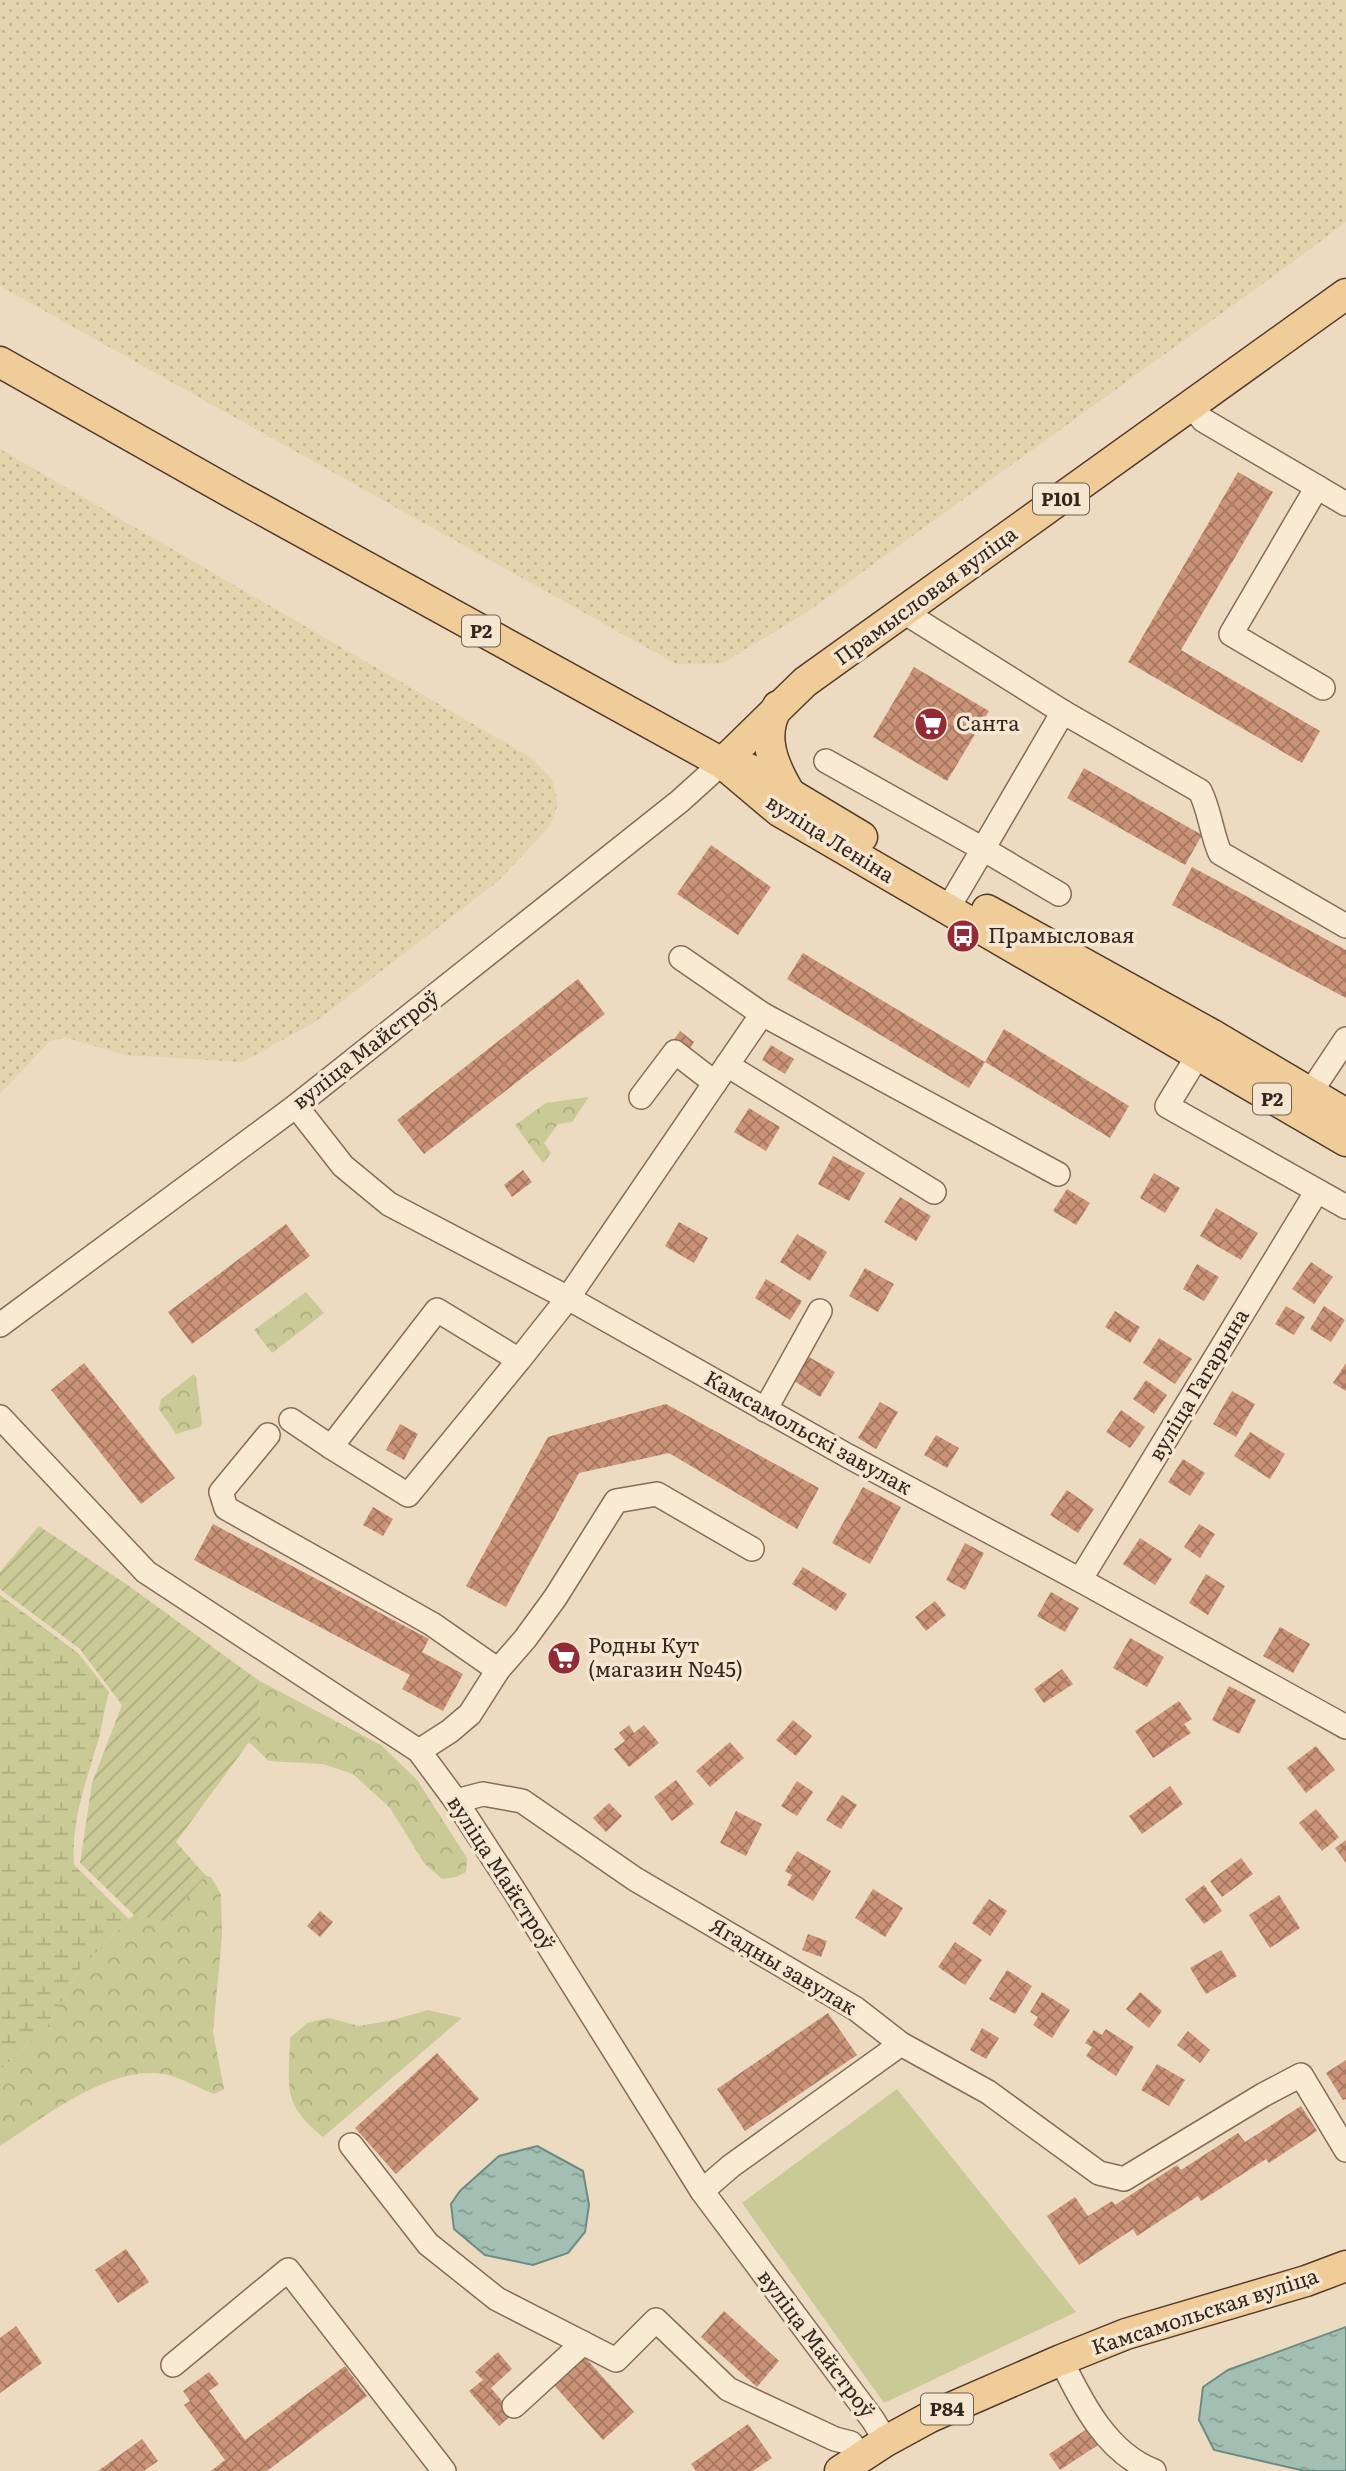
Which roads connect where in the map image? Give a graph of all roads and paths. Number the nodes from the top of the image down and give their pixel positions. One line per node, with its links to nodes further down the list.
1 (1346, 295): 3 (main road, Прамысловая вуліца / Р101)
2 (0, 362): 11 (main road, Р2)
3 (1191, 405): 4 (street); 6 (main road, Прамысловая вуліца / Р101)
4 (1317, 487): 5 (street); 7 (street)
5 (1346, 504)
6 (904, 612): 8 (main road, Прамысловая вуліца / Р101); 9 (street)
7 (1323, 688)
8 (779, 706): 11 (main road, Прамысловая вуліца / Р101); 12 (main road)
9 (1063, 712): 13 (street); 16 (street)
10 (826, 761): 13 (street)
11 (722, 763): 12 (main road, вуліца Леніна / Р2); 15 (main road, вуліца Леніна / Р2); 24 (street, вуліца Майстроў)
12 (789, 792): 15 (main road, вуліца Леніна / Р2)
13 (983, 849): 14 (street); 15 (street)
14 (1059, 894)
15 (952, 902): 20 (main road, вуліца Леніна / Р2)
16 (1346, 926)
17 (681, 958): 18 (street)
18 (762, 1014): 21 (street); 27 (street)
19 (1346, 1040): 23 (street)
20 (1204, 1045): 23 (main road, вуліца Леніна / Р2); 28 (street)
21 (721, 1074): 22 (street); 29 (street); 31 (street)
22 (641, 1097)
23 (1303, 1103): 25 (main road, вуліца Леніна / Р2); 26 (main road, вуліца Леніна / Р2)
24 (296, 1106): 31 (street, Камсамольскі завулак); 33 (street, вуліца Майстроў)
25 (1346, 1114)
26 (1346, 1141)
27 (1058, 1174)
28 (1318, 1191): 30 (street); 41 (street, вуліца Гагарына)
29 (934, 1192)
30 (1346, 1207)
31 (568, 1298): 34 (street); 35 (street, Камсамольскі завулак)
32 (820, 1311): 35 (street)
33 (0, 1325)
34 (519, 1360): 39 (street); 39 (street)
35 (765, 1410): 41 (street, Камсамольскі завулак)
36 (0, 1417): 44 (street, вуліца Майстроў)
37 (291, 1420): 39 (street)
38 (268, 1435): 42 (street)
39 (331, 1447)
40 (752, 1549): 42 (street)
41 (1080, 1580): 43 (street, Камсамольскі завулак)
42 (498, 1670): 44 (street)
43 (1346, 1727)
44 (419, 1751): 45 (street, вуліца Майстроў)
45 (456, 1801): 46 (street, Ягадны завулак); 49 (street, вуліца Майстроў)
46 (901, 2044): 48 (street, Ягадны завулак); 49 (street)
47 (351, 2145): 51 (street)
48 (1346, 2150)
49 (702, 2192): 55 (street, вуліца Майстроў)
50 (1346, 2266): 52 (main road, Камсамольская вуліца / Р84)
51 (583, 2343): 54 (street); 55 (street)
52 (1060, 2360): 55 (main road, Камсамольская вуліца / Р84); 57 (street)
53 (173, 2365): 56 (street)
54 (514, 2406)
55 (862, 2456)
56 (444, 2471)
57 (1154, 2471)

